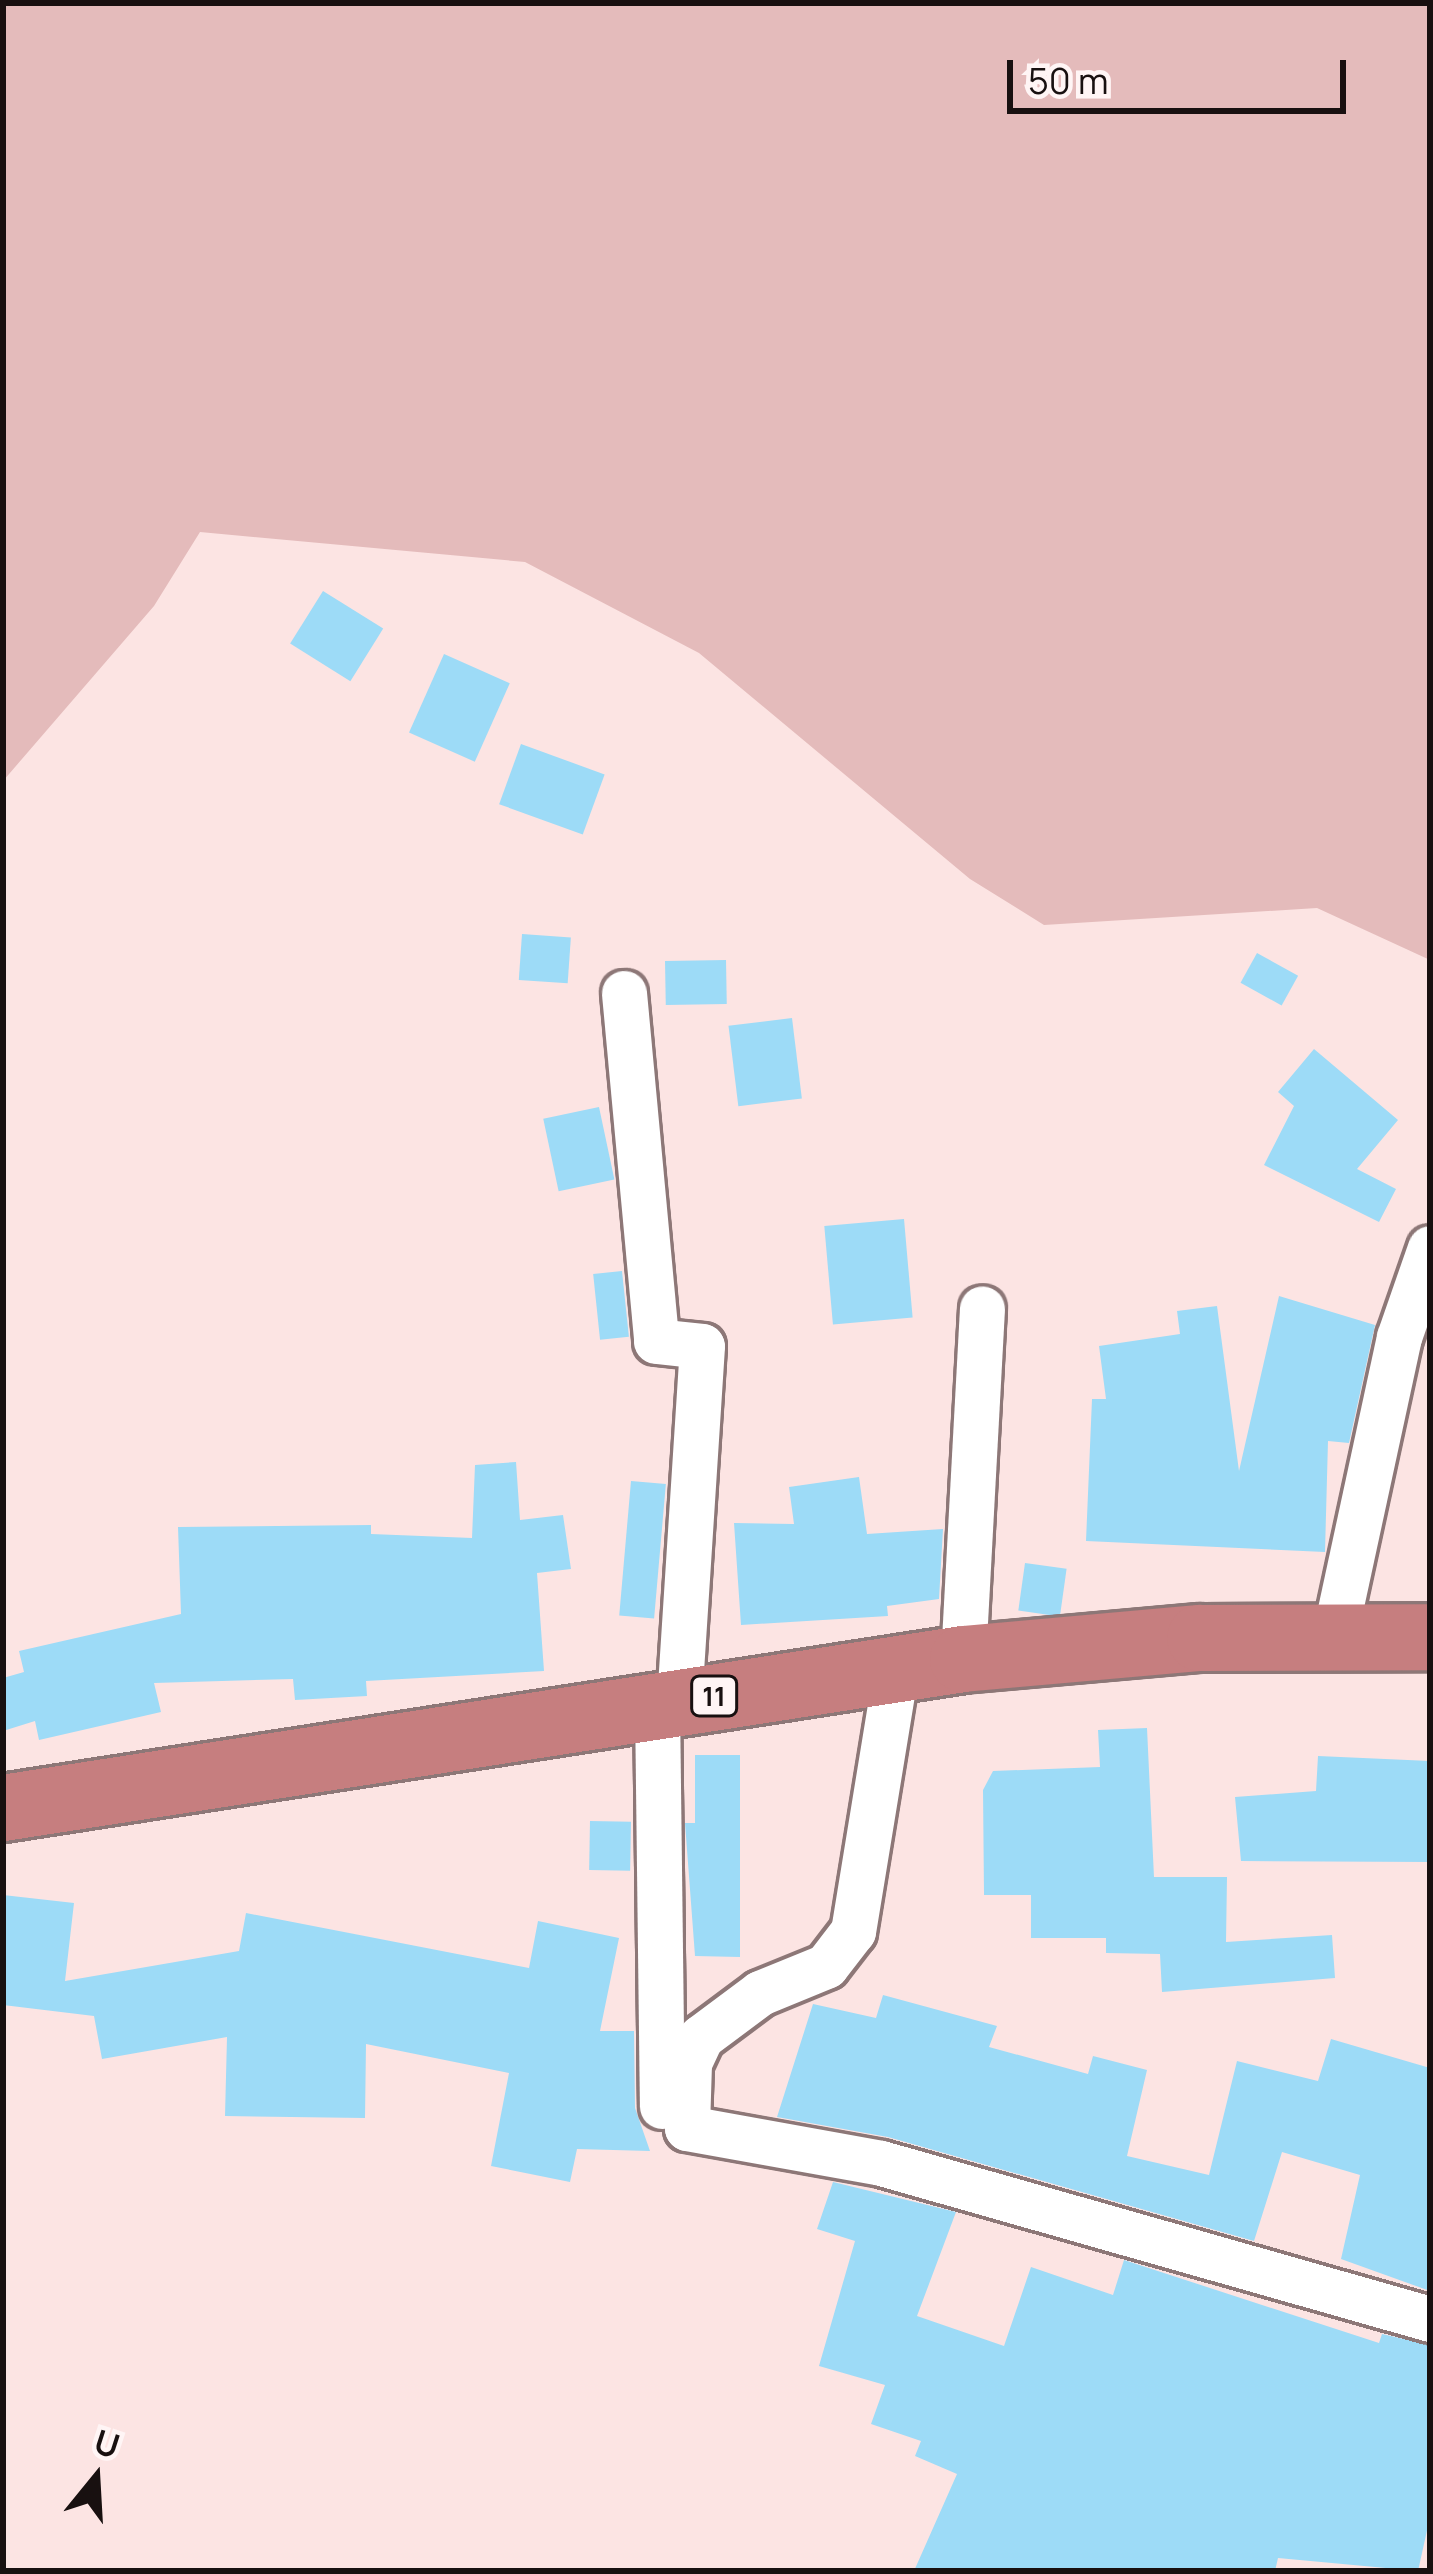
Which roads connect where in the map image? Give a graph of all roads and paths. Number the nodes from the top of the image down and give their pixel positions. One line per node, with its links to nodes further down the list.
1 (624, 993): 8 (street)
2 (1430, 1248): 4 (street)
3 (982, 1309): 6 (street)
4 (1335, 1633): 5 (highway, 11); 6 (highway, 11)
5 (1430, 1637)
6 (963, 1659): 7 (highway, 11)
7 (896, 1669): 8 (highway, 11); 10 (street)
8 (668, 1703): 9 (highway, 11); 10 (street)
9 (3, 1808)
10 (687, 2128): 11 (street)
11 (1430, 2319)

